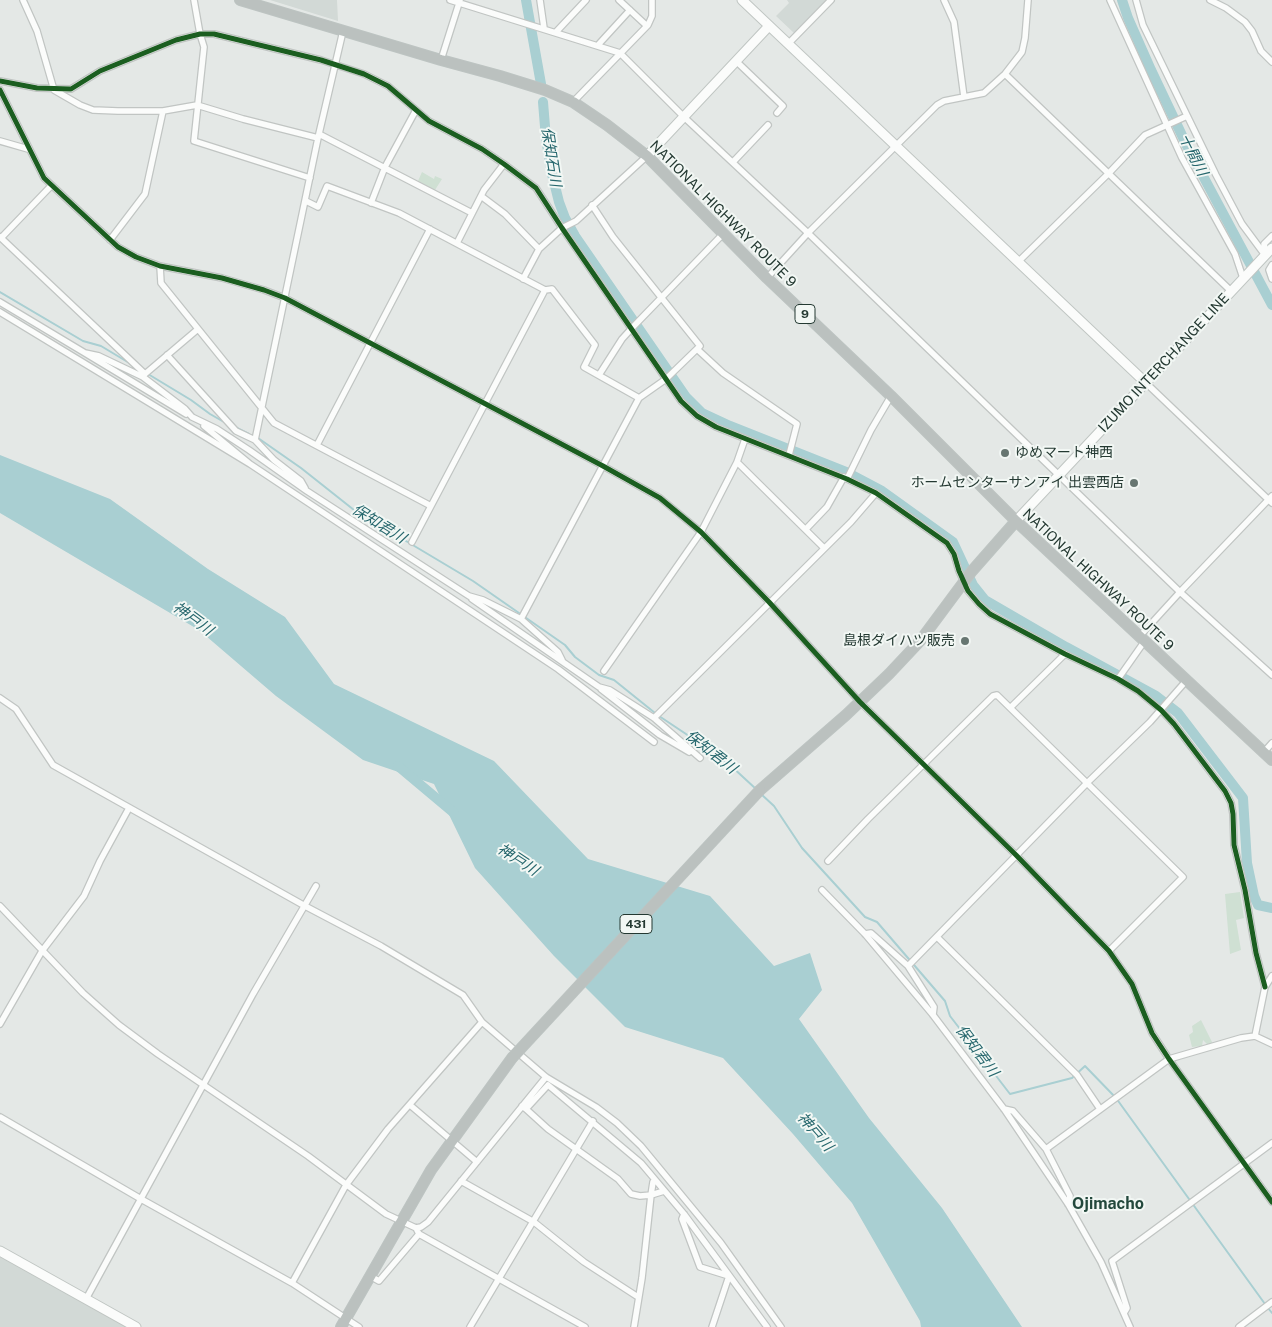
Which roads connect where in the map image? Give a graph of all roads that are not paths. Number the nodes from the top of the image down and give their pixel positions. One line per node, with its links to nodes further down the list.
1 (23, 0): 35 (street)
2 (194, 0): 24 (street)
3 (240, 0): 17 (highway, NATIONAL HIGHWAY ROUTE 9 / 9)
4 (450, 0): 16 (street)
5 (540, 0): 21 (street)
6 (586, 0): 23 (street)
7 (619, 0): 18 (street)
8 (652, 0): 19 (street)
9 (742, 0): 20 (street)
10 (831, 0): 25 (street)
11 (944, 0): 36 (street)
12 (1028, 0): 32 (street)
13 (1110, 0): 45 (street)
14 (1136, 0): 43 (street)
15 (1210, 0): 30 (street)
16 (460, 1): 21 (street); 28 (street)
17 (258, 3): 22 (highway, NATIONAL HIGHWAY ROUTE 9 / 9)
18 (630, 10): 19 (street); 26 (street)
19 (647, 26): 27 (street)
20 (769, 26): 25 (street); 29 (street)
21 (541, 27): 23 (street)
22 (343, 31): 28 (highway, NATIONAL HIGHWAY ROUTE 9 / 9); 31 (street)
23 (556, 32): 26 (street)
24 (200, 34): 31 (street); 35 (street); 38 (street)
25 (788, 44): 48 (street)
26 (598, 45): 27 (street)
27 (620, 52): 37 (street); 42 (street)
28 (441, 60): 37 (highway, NATIONAL HIGHWAY ROUTE 9 / 9)
29 (736, 61): 41 (street); 42 (street)
30 (1272, 62)
31 (335, 65): 39 (street); 46 (street)
32 (1005, 74): 36 (street); 54 (street)
33 (0, 81): 35 (street)
34 (0, 90): 49 (street)
35 (54, 90): 40 (street)
36 (964, 97): 48 (street)
37 (573, 102): 50 (highway, NATIONAL HIGHWAY ROUTE 9 / 9)
38 (197, 105): 40 (street); 46 (street); 55 (street)
39 (416, 110): 52 (street); 53 (street)
40 (163, 111): 68 (street)
41 (777, 113)
42 (684, 117): 50 (street); 51 (street)
43 (1186, 117): 45 (street); 71 (street)
44 (768, 125): 51 (street)
45 (1168, 125): 54 (street); 75 (street)
46 (319, 136): 53 (street); 55 (street)
47 (0, 141): 49 (street)
48 (896, 147): 64 (street); 72 (street)
49 (28, 149): 56 (street)
50 (647, 156): 60 (street); 65 (highway, NATIONAL HIGHWAY ROUTE 9 / 9)
51 (733, 162): 64 (street)
52 (504, 164): 57 (street); 62 (street)
53 (385, 167): 59 (street); 61 (street)
54 (1109, 173): 72 (street); 80 (street)
55 (310, 178): 58 (street)
56 (51, 186): 67 (street); 68 (street)
57 (481, 196): 61 (street); 70 (street)
58 (306, 201): 59 (street); 81 (street)
59 (371, 203): 63 (street)
60 (592, 205): 62 (street); 82 (street)
61 (472, 213): 69 (street)
62 (562, 228): 70 (street); 85 (street)
63 (430, 229): 69 (street); 87 (street)
64 (808, 233): 76 (street); 107 (street)
65 (723, 234): 76 (highway, NATIONAL HIGHWAY ROUTE 9 / 9); 82 (street)
66 (1272, 236): 71 (street)
67 (1, 237): 92 (street)
68 (110, 240): 74 (street)
69 (457, 244): 77 (street)
70 (539, 249): 77 (street)
71 (1266, 253): 75 (street, IZUMO INTERCHANGE LINE)
72 (1019, 261): 94 (street)
73 (1272, 265): 78 (street)
74 (160, 266): 81 (street); 86 (street)
75 (1245, 276): 80 (street, IZUMO INTERCHANGE LINE)
76 (767, 278): 95 (highway, NATIONAL HIGHWAY ROUTE 9 / 9)
77 (523, 279): 79 (street)
78 (1272, 279)
79 (546, 290): 91 (street); 97 (street)
80 (1231, 291): 94 (street, IZUMO INTERCHANGE LINE)
81 (285, 298): 87 (street); 98 (street)
82 (661, 298): 85 (street); 88 (street)
83 (0, 302): 89 (street)
84 (0, 312): 105 (street)
85 (632, 328): 91 (street); 93 (street)
86 (198, 329): 90 (street); 98 (street)
87 (371, 343): 97 (street); 102 (street)
88 (697, 349): 93 (street); 103 (street)
89 (85, 353): 92 (street); 99 (street)
90 (167, 355): 92 (street); 101 (street)
91 (599, 375): 96 (street)
92 (144, 376): 99 (street)
93 (666, 379): 96 (street); 100 (street)
94 (1146, 383): 107 (street, IZUMO INTERCHANGE LINE); 111 (street)
95 (891, 396): 108 (street); 113 (highway, NATIONAL HIGHWAY ROUTE 9 / 9)
96 (639, 398): 106 (street)
97 (486, 404): 106 (street); 112 (street)
98 (262, 408): 101 (street); 102 (street)
99 (192, 417): 105 (street); 109 (street)
100 (745, 439): 103 (street); 104 (street)
101 (255, 440): 109 (street)
102 (317, 444): 112 (street)
103 (788, 455): 108 (street)
104 (737, 462): 114 (street); 115 (street)
105 (250, 464): 136 (street)
106 (603, 466): 115 (street); 122 (street)
107 (1059, 476): 113 (street, IZUMO INTERCHANGE LINE); 119 (street)
108 (846, 478): 110 (street); 114 (street)
109 (307, 491): 120 (street)
110 (876, 493): 117 (street); 118 (street)
111 (1271, 500): 119 (street)
112 (431, 506): 116 (street)
113 (1016, 521): 118 (highway, 431); 123 (highway, NATIONAL HIGHWAY ROUTE 9 / 9)
114 (806, 528): 117 (street)
115 (701, 532): 121 (street); 126 (street)
116 (412, 542)
117 (824, 548): 121 (street)
118 (967, 577): 124 (street); 132 (highway, 431)
119 (1180, 592): 123 (street); 127 (street)
120 (469, 596): 122 (street); 125 (street)
121 (769, 602): 132 (street); 135 (street)
122 (521, 619): 125 (street)
123 (1141, 639): 128 (street); 129 (highway, NATIONAL HIGHWAY ROUTE 9 / 9)
124 (1065, 654): 128 (street); 133 (street)
125 (562, 660): 130 (street)
126 (604, 671)
127 (1272, 675)
128 (1118, 679): 134 (street)
129 (1186, 681): 134 (street); 138 (highway, NATIONAL HIGHWAY ROUTE 9 / 9)
130 (599, 687): 135 (street); 135 (street)
131 (0, 698): 142 (street)
132 (860, 702): 140 (street); 170 (highway, 431, bridge)
133 (1011, 708): 140 (street); 141 (street)
134 (1161, 710): 141 (street); 155 (street)
135 (654, 718)
136 (654, 742)
137 (1272, 744): 138 (street)
138 (1264, 752): 139 (highway, NATIONAL HIGHWAY ROUTE 9 / 9)
139 (1272, 760)
140 (923, 765): 143 (street); 144 (street)
141 (1088, 782): 143 (street); 152 (street)
142 (129, 808): 148 (street); 151 (street)
143 (1016, 855): 150 (street); 152 (street)
144 (828, 861)
145 (316, 886): 148 (street)
146 (822, 890): 149 (street)
147 (0, 906): 151 (street)
148 (305, 906): 157 (street); 163 (street)
149 (866, 934): 153 (street); 156 (street)
150 (937, 937): 153 (street); 167 (street)
151 (42, 951): 158 (street); 163 (street)
152 (1109, 951): 161 (street)
153 (908, 966): 156 (street)
154 (1272, 976): 155 (street)
155 (1265, 987): 159 (street)
156 (933, 1015): 166 (street)
157 (482, 1022): 162 (street); 164 (street)
158 (0, 1024)
159 (1255, 1036): 160 (street); 161 (street)
160 (1272, 1044)
161 (1169, 1059): 167 (street); 175 (street)
162 (546, 1077): 165 (street); 205 (street)
163 (204, 1086): 178 (street); 181 (street)
164 (410, 1105): 170 (street); 178 (street)
165 (524, 1108): 169 (street); 173 (street); 174 (street)
166 (1004, 1108): 172 (street); 183 (street)
167 (1100, 1109): 172 (street)
168 (0, 1117): 181 (street)
169 (593, 1121): 173 (street); 176 (street)
170 (451, 1141): 174 (street); 185 (highway, 431)
171 (1272, 1143): 175 (street)
172 (1046, 1149): 183 (street)
173 (577, 1150): 180 (street); 186 (street)
174 (477, 1162): 177 (street)
175 (1244, 1164): 182 (street); 196 (street)
176 (656, 1180): 179 (street); 180 (street)
177 (461, 1181): 186 (street); 187 (street)
178 (346, 1185): 185 (street); 192 (street)
179 (664, 1191): 180 (street); 184 (street)
180 (651, 1195): 193 (street)
181 (141, 1199): 192 (street); 194 (street)
182 (1272, 1202)
183 (1068, 1204): 196 (street)
184 (684, 1214): 190 (street); 190 (street)
185 (401, 1222): 187 (street); 189 (highway, 431)
186 (534, 1222): 191 (street); 193 (street)
187 (418, 1231): 189 (street); 191 (street)
188 (0, 1251): 194 (street)
189 (370, 1276): 197 (highway, 431)
190 (729, 1276): 203 (street); 204 (street)
191 (498, 1279): 200 (street); 201 (street)
192 (292, 1283): 197 (street)
193 (638, 1298): 202 (street)
194 (86, 1299): 198 (street)
195 (1272, 1302): 207 (street)
196 (1124, 1313): 206 (street)
197 (343, 1323): 199 (street)
198 (136, 1327)
199 (359, 1327)
200 (470, 1327)
201 (585, 1327)
202 (634, 1327)
203 (712, 1327)
204 (767, 1327)
205 (781, 1327)
206 (1130, 1327)
207 (1239, 1327)

